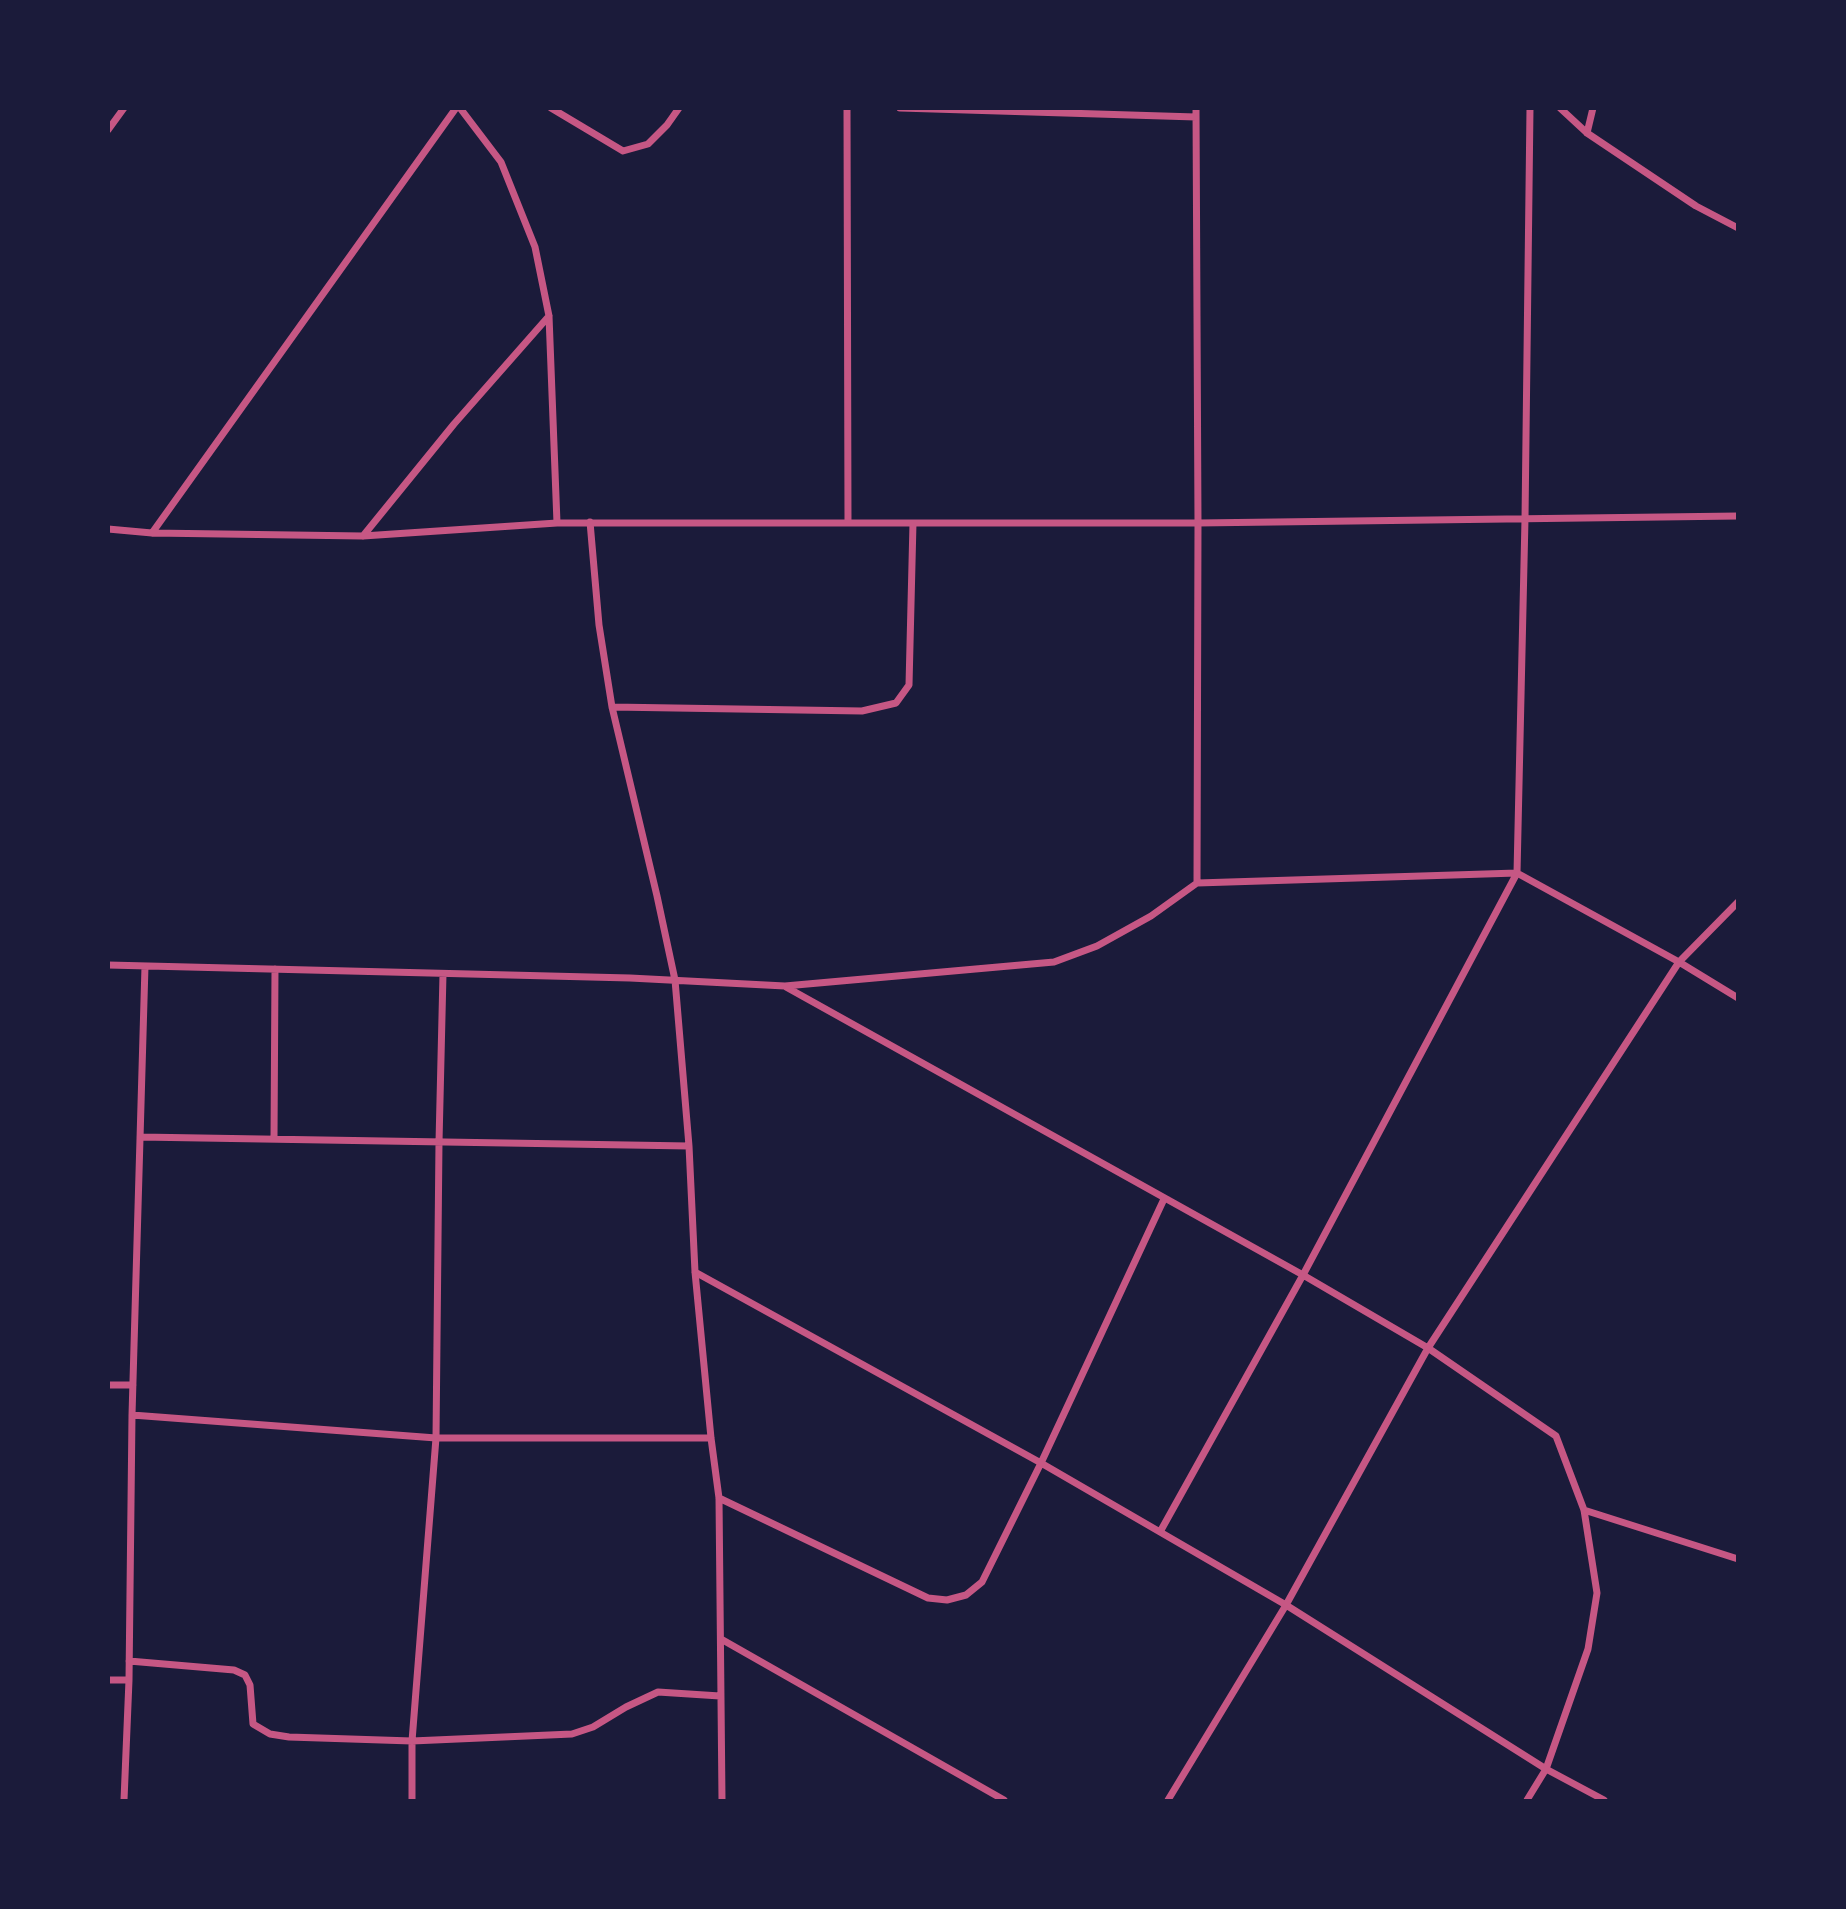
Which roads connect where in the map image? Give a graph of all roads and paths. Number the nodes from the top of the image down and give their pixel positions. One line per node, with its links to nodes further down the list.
1 (124, 108): 11 (street)
2 (458, 108): 14 (street); 23 (street)
3 (551, 108): 4 (street)
4 (679, 108)
5 (847, 108): 19 (street)
6 (900, 108): 10 (street)
7 (1530, 108): 16 (street)
8 (1560, 108): 12 (street)
9 (1593, 108): 12 (street)
10 (1196, 113): 21 (street)
11 (108, 130)
12 (1587, 133): 13 (street)
13 (1738, 228)
14 (549, 316): 18 (street); 24 (street)
15 (1738, 516): 16 (street)
16 (1525, 519): 21 (street); 26 (street)
17 (590, 522): 18 (street); 19 (street); 25 (street)
18 (557, 523): 24 (street)
19 (848, 523): 20 (street)
20 (913, 523): 21 (street); 25 (street)
21 (1198, 523): 27 (street)
22 (108, 529): 23 (street)
23 (152, 533): 24 (street)
24 (363, 536)
25 (612, 707): 34 (street)
26 (1517, 873): 27 (street); 29 (street); 43 (street)
27 (1197, 883): 35 (street)
28 (1738, 902): 29 (street)
29 (1679, 962): 36 (street); 44 (street)
30 (108, 965): 31 (street)
31 (145, 966): 32 (street); 37 (street)
32 (275, 969): 33 (street); 38 (street)
33 (443, 974): 34 (street); 39 (street)
34 (675, 981): 35 (street); 40 (street)
35 (785, 986): 41 (street)
36 (1738, 998)
37 (140, 1137): 38 (street); 46 (street)
38 (274, 1139): 39 (street)
39 (439, 1142): 40 (street); 48 (street)
40 (689, 1146): 42 (street)
41 (1164, 1199): 43 (street); 50 (street)
42 (695, 1272): 49 (street); 50 (street)
43 (1303, 1275): 44 (street); 53 (street)
44 (1428, 1348): 52 (street); 55 (street)
45 (108, 1385): 46 (street)
46 (133, 1385): 47 (street)
47 (132, 1415): 48 (street); 57 (street)
48 (436, 1438): 49 (street); 61 (street)
49 (711, 1438): 51 (street)
50 (1041, 1463): 51 (street); 53 (street)
51 (719, 1497): 56 (street)
52 (1584, 1510): 54 (street); 62 (street)
53 (1160, 1532): 55 (street)
54 (1738, 1559)
55 (1286, 1605): 62 (street); 67 (street)
56 (721, 1639): 60 (street); 66 (street)
57 (129, 1661): 59 (street); 61 (street)
58 (108, 1680): 59 (street)
59 (129, 1680): 63 (street)
60 (720, 1696): 61 (street); 65 (street)
61 (412, 1741): 64 (street)
62 (1546, 1769): 68 (street); 69 (street)
63 (124, 1801)
64 (412, 1801)
65 (722, 1801)
66 (1004, 1801)
67 (1168, 1801)
68 (1527, 1801)
69 (1604, 1801)

